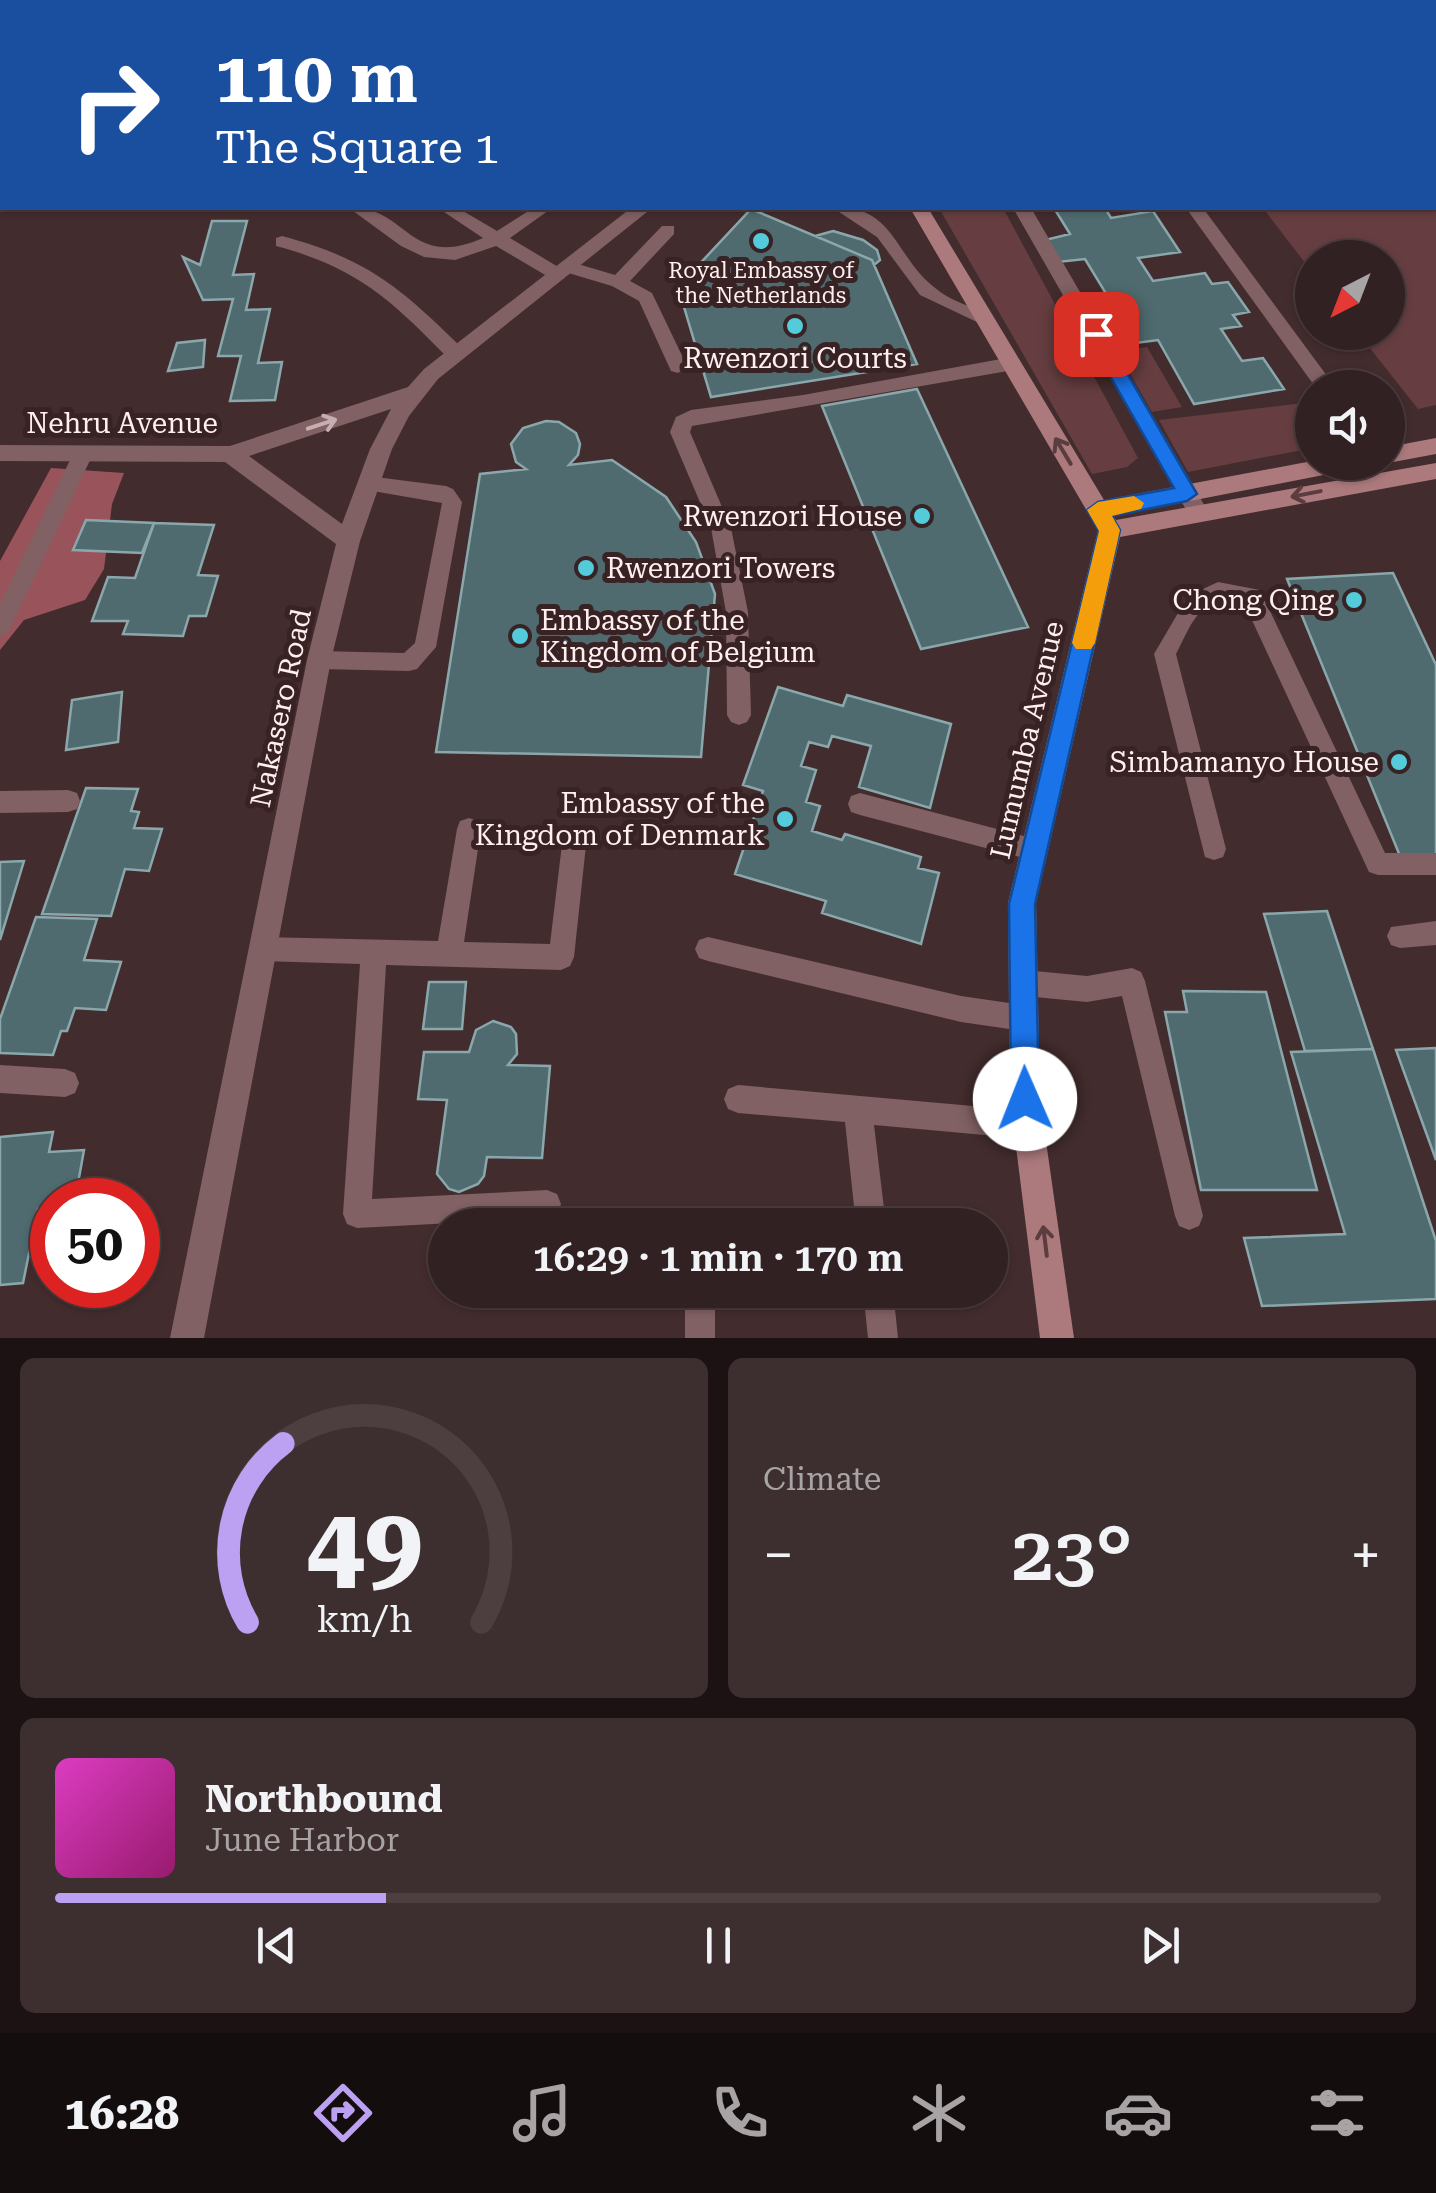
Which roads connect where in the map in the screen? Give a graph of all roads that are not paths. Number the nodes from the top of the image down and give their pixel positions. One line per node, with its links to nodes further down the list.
1 (1383, 0): 2 (main road)
2 (1413, 0)
3 (361, 210): 12 (lane)
4 (450, 210): 12 (lane)
5 (541, 210): 12 (lane)
6 (640, 210): 14 (street, Nakasero Road)
7 (847, 210): 16 (lane)
8 (920, 210): 16 (main road)
9 (1023, 210): 30 (lane)
10 (1196, 210): 20 (lane)
11 (668, 230): 15 (lane)
12 (500, 237): 14 (lane)
13 (282, 242): 17 (lane)
14 (563, 271): 15 (lane); 17 (street, Nakasero Road)
15 (618, 282): 19 (lane)
16 (984, 318): 18 (main road)
17 (456, 354): 21 (street, Nakasero Road)
18 (1012, 364): 31 (main road, one-way to 18); 35 (lane)
19 (678, 366)
20 (1314, 370)
21 (414, 393): 26 (street, Nehru Avenue, one-way to 21); 29 (street, Nakasero Road)
22 (1436, 446): 23 (main road)
23 (1405, 452)
24 (0, 453): 25 (street, Nehru Avenue)
25 (82, 454): 26 (street, Nehru Avenue); 33 (lane)
26 (230, 454): 32 (street)
27 (1436, 470): 30 (main road, one-way to 30)
28 (1295, 477): 30 (main road)
29 (368, 484): 32 (street, Nakasero Road); 34 (lane)
30 (1193, 504): 31 (main road)
31 (1104, 520): 41 (main road, Lumumba Avenue)
32 (348, 541): 34 (street, Nakasero Road)
33 (0, 628)
34 (319, 660): 46 (street, Nakasero Road)
35 (738, 715)
36 (68, 801): 37 (lane)
37 (0, 802)
38 (860, 804): 41 (lane)
39 (469, 829): 49 (lane)
40 (575, 836): 49 (lane)
41 (1035, 850): 50 (main road, Lumumba Avenue)
42 (1214, 850): 43 (lane)
43 (1436, 864)
44 (1436, 933): 45 (lane)
45 (1400, 936)
46 (262, 949): 48 (lane); 62 (street, Nakasero Road)
47 (708, 949): 51 (lane)
48 (374, 952): 49 (lane); 57 (lane)
49 (449, 954)
50 (1024, 983): 51 (main road, Lumumba Avenue); 59 (lane)
51 (1024, 1018): 56 (main road, Lumumba Avenue)
52 (0, 1078): 53 (lane)
53 (65, 1083)
54 (738, 1099): 55 (lane)
55 (858, 1110): 56 (lane); 58 (lane)
56 (1030, 1125): 65 (main road, Lumumba Avenue, one-way to 56)
57 (547, 1204)
58 (868, 1208)
59 (1189, 1216)
60 (700, 1308): 63 (lane)
61 (880, 1308): 64 (lane)
62 (187, 1338)
63 (700, 1338)
64 (884, 1338)
65 (1057, 1338)

